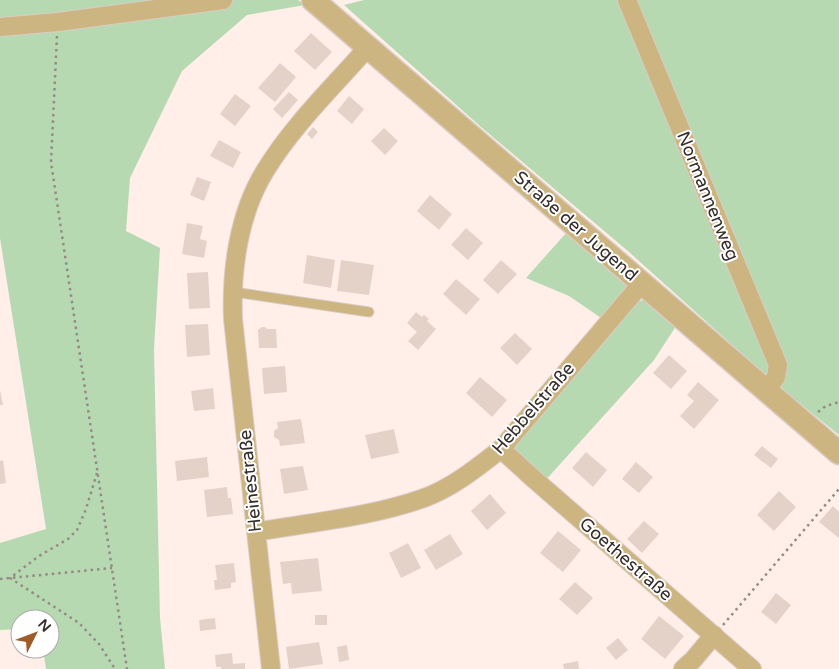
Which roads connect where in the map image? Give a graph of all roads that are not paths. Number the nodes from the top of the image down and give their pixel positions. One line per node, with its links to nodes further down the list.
1 (223, 0): 4 (street)
2 (627, 0): 9 (street, Normannenweg)
3 (322, 3): 5 (street, Straße der Jugend)
4 (0, 27)
5 (368, 47): 6 (street, Straße der Jugend); 7 (street, Heinestraße)
6 (642, 283): 9 (street, Straße der Jugend); 10 (street, Hebbelstraße)
7 (234, 292): 8 (lane); 12 (street, Heinestraße)
8 (369, 312)
9 (767, 390): 11 (street, Straße der Jugend)
10 (501, 448): 12 (street, Hebbelstraße); 13 (street, Goethestraße)
11 (839, 453)
12 (256, 532): 14 (street, Heinestraße)
13 (714, 635): 15 (street); 16 (street, Goethestraße)
14 (271, 669)
15 (683, 669)
16 (752, 669)

